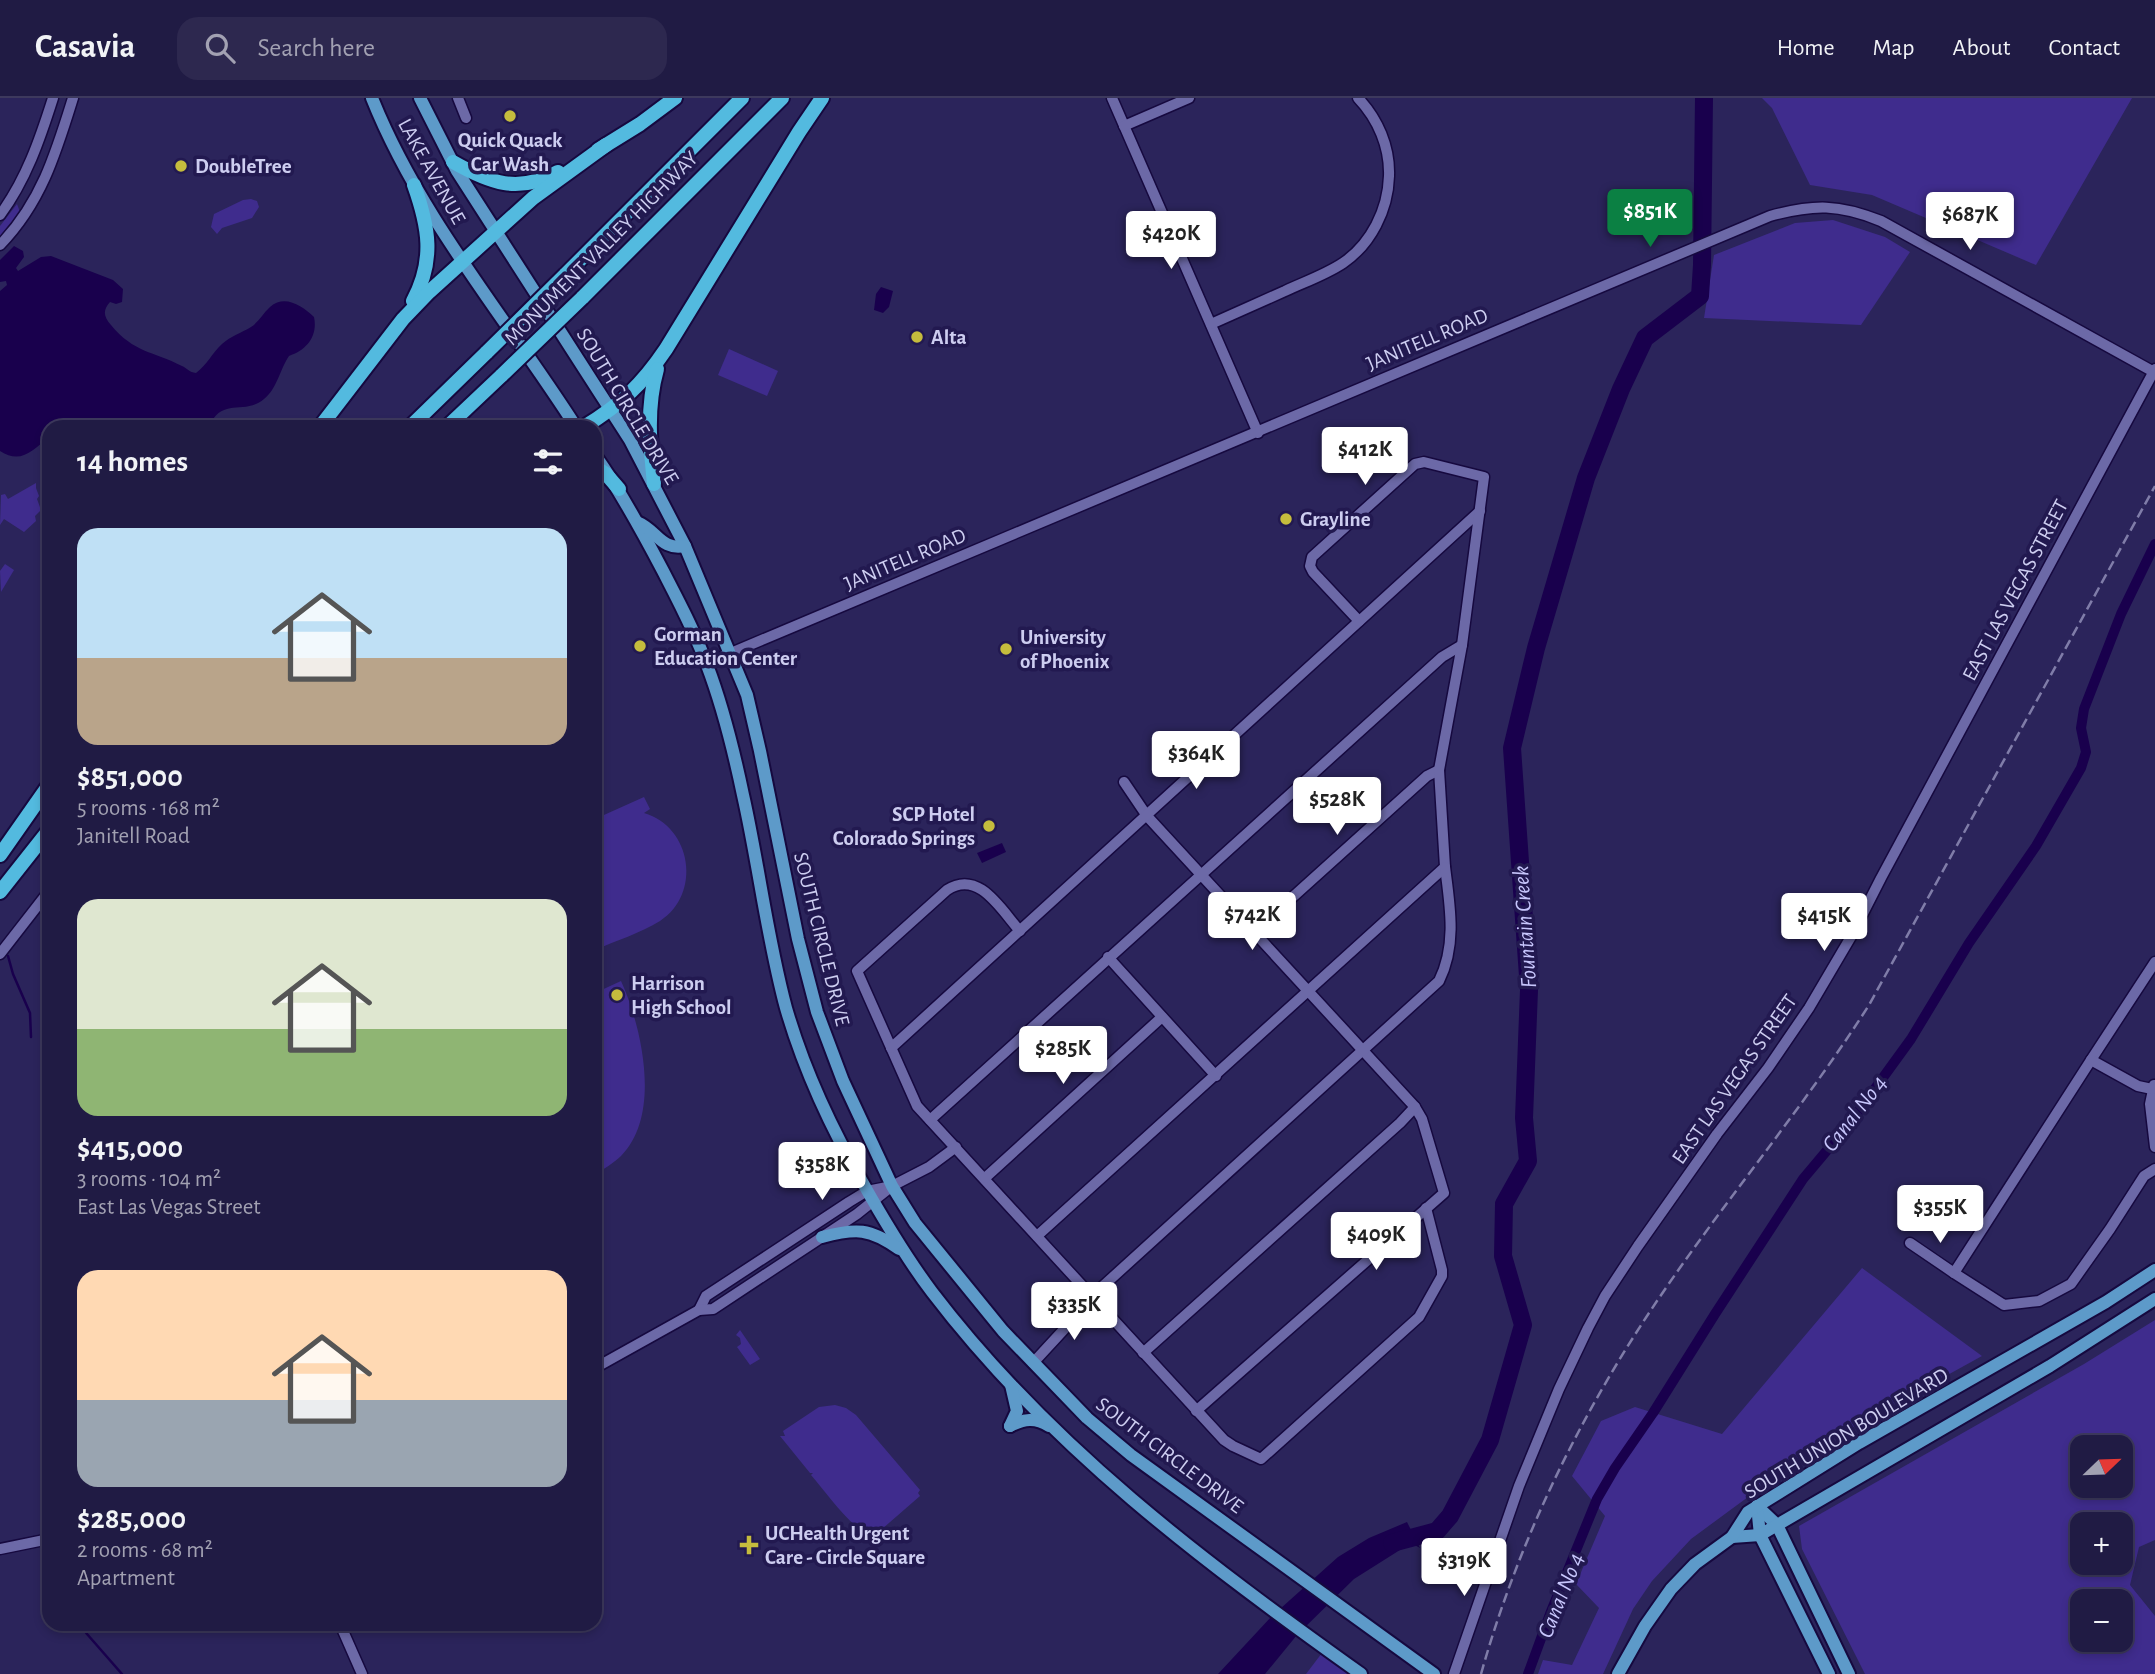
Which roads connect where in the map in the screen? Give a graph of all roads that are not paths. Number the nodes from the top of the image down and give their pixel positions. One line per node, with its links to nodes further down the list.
1 (52, 98): 18 (street)
2 (73, 98): 20 (street)
3 (372, 98): 17 (main road, LAKE AVENUE)
4 (420, 98): 16 (main road, LAKE AVENUE)
5 (458, 98): 13 (street)
6 (675, 98): 15 (highway)
7 (743, 98): 28 (highway, MONUMENT VALLEY HIGHWAY, bridge)
8 (782, 98): 29 (highway, MONUMENT VALLEY HIGHWAY, bridge)
9 (822, 98): 24 (highway)
10 (1112, 98): 14 (street)
11 (1189, 98): 14 (street)
12 (1358, 98): 23 (street)
13 (466, 118)
14 (1124, 126): 23 (street)
15 (606, 145): 16 (highway); 19 (highway)
16 (453, 162): 19 (main road, LAKE AVENUE)
17 (414, 185): 21 (main road, LAKE AVENUE); 22 (highway)
18 (0, 215)
19 (496, 232): 21 (highway); 26 (main road, SOUTH CIRCLE DRIVE)
20 (0, 245)
21 (464, 261): 22 (highway); 30 (main road)
22 (403, 319): 27 (highway)
23 (1211, 324): 32 (street)
24 (660, 358): 26 (highway); 35 (highway)
25 (2154, 371): 32 (street, JANITELL ROAD); 103 (street, EAST LAS VEGAS STREET)
26 (611, 410): 31 (highway); 35 (main road, SOUTH CIRCLE DRIVE)
27 (325, 420)
28 (417, 420)
29 (454, 420)
30 (571, 420)
31 (595, 420)
32 (1258, 433): 42 (street, JANITELL ROAD)
33 (602, 465): 36 (main road)
34 (602, 471): 36 (highway)
35 (654, 484): 39 (main road, SOUTH CIRCLE DRIVE)
36 (619, 489): 38 (main road)
37 (1480, 510): 40 (street); 40 (street); 41 (street)
38 (636, 522): 39 (main road); 43 (main road)
39 (685, 546): 42 (main road, SOUTH CIRCLE DRIVE)
40 (1359, 621): 48 (street)
41 (1462, 645): 44 (street); 53 (street)
42 (731, 653): 43 (street, JANITELL ROAD); 74 (main road, SOUTH CIRCLE DRIVE)
43 (707, 663): 75 (main road)
44 (1439, 770): 52 (street); 57 (street)
45 (1124, 782): 48 (street)
46 (42, 795): 51 (highway)
47 (42, 805): 51 (highway)
48 (1147, 816): 53 (street); 56 (street)
49 (42, 839): 54 (highway)
50 (42, 849): 54 (highway)
51 (0, 856)
52 (1445, 867): 61 (street); 64 (street)
53 (1200, 874): 57 (street); 59 (street)
54 (0, 894)
55 (42, 900): 58 (street)
56 (1020, 930): 63 (street); 63 (street)
57 (1254, 932): 61 (street)
58 (0, 954)
59 (1108, 957): 62 (street); 69 (street)
60 (2155, 962): 65 (street)
61 (1308, 991): 64 (street); 66 (street)
62 (1162, 1017): 66 (street); 73 (street)
63 (891, 1048): 69 (street)
64 (1363, 1050): 68 (street); 84 (street)
65 (2091, 1060): 67 (street); 83 (street)
66 (1216, 1076): 78 (street)
67 (2154, 1086): 71 (street)
68 (1415, 1107): 77 (street); 87 (street)
69 (930, 1120): 70 (street)
70 (956, 1147): 73 (street); 74 (street)
71 (2155, 1147)
72 (2155, 1169): 83 (street)
73 (985, 1178): 78 (street)
74 (892, 1186): 75 (street); 76 (street); 88 (main road, SOUTH CIRCLE DRIVE)
75 (867, 1191): 76 (main road); 86 (street)
76 (874, 1203): 79 (street); 81 (main road)
77 (1426, 1208): 91 (street); 91 (street)
78 (1037, 1236): 84 (street)
79 (822, 1237): 81 (main road); 86 (street)
80 (1910, 1243): 83 (street)
81 (905, 1253): 90 (main road)
82 (2155, 1270): 93 (main road, SOUTH UNION BOULEVARD)
83 (1954, 1273)
84 (1094, 1298): 87 (street); 88 (street)
85 (2155, 1298): 94 (main road, SOUTH UNION BOULEVARD)
86 (699, 1310): 89 (street)
87 (1143, 1353): 91 (street)
88 (1033, 1363): 102 (main road, SOUTH CIRCLE DRIVE)
89 (602, 1364)
90 (1009, 1382): 92 (main road); 92 (main road)
91 (1196, 1411)
92 (1057, 1432): 101 (main road)
93 (1757, 1506): 94 (main road); 95 (main road); 96 (main road, SOUTH UNION BOULEVARD)
94 (1777, 1525): 95 (main road, SOUTH UNION BOULEVARD); 106 (main road)
95 (1760, 1535): 96 (main road, SOUTH UNION BOULEVARD); 105 (main road)
96 (1732, 1537): 104 (main road)
97 (42, 1540): 98 (street)
98 (0, 1549)
99 (343, 1631): 100 (street)
100 (362, 1674)
101 (1361, 1674)
102 (1434, 1674)
103 (1454, 1674)
104 (1618, 1674)
105 (1829, 1674)
106 (1849, 1674)

